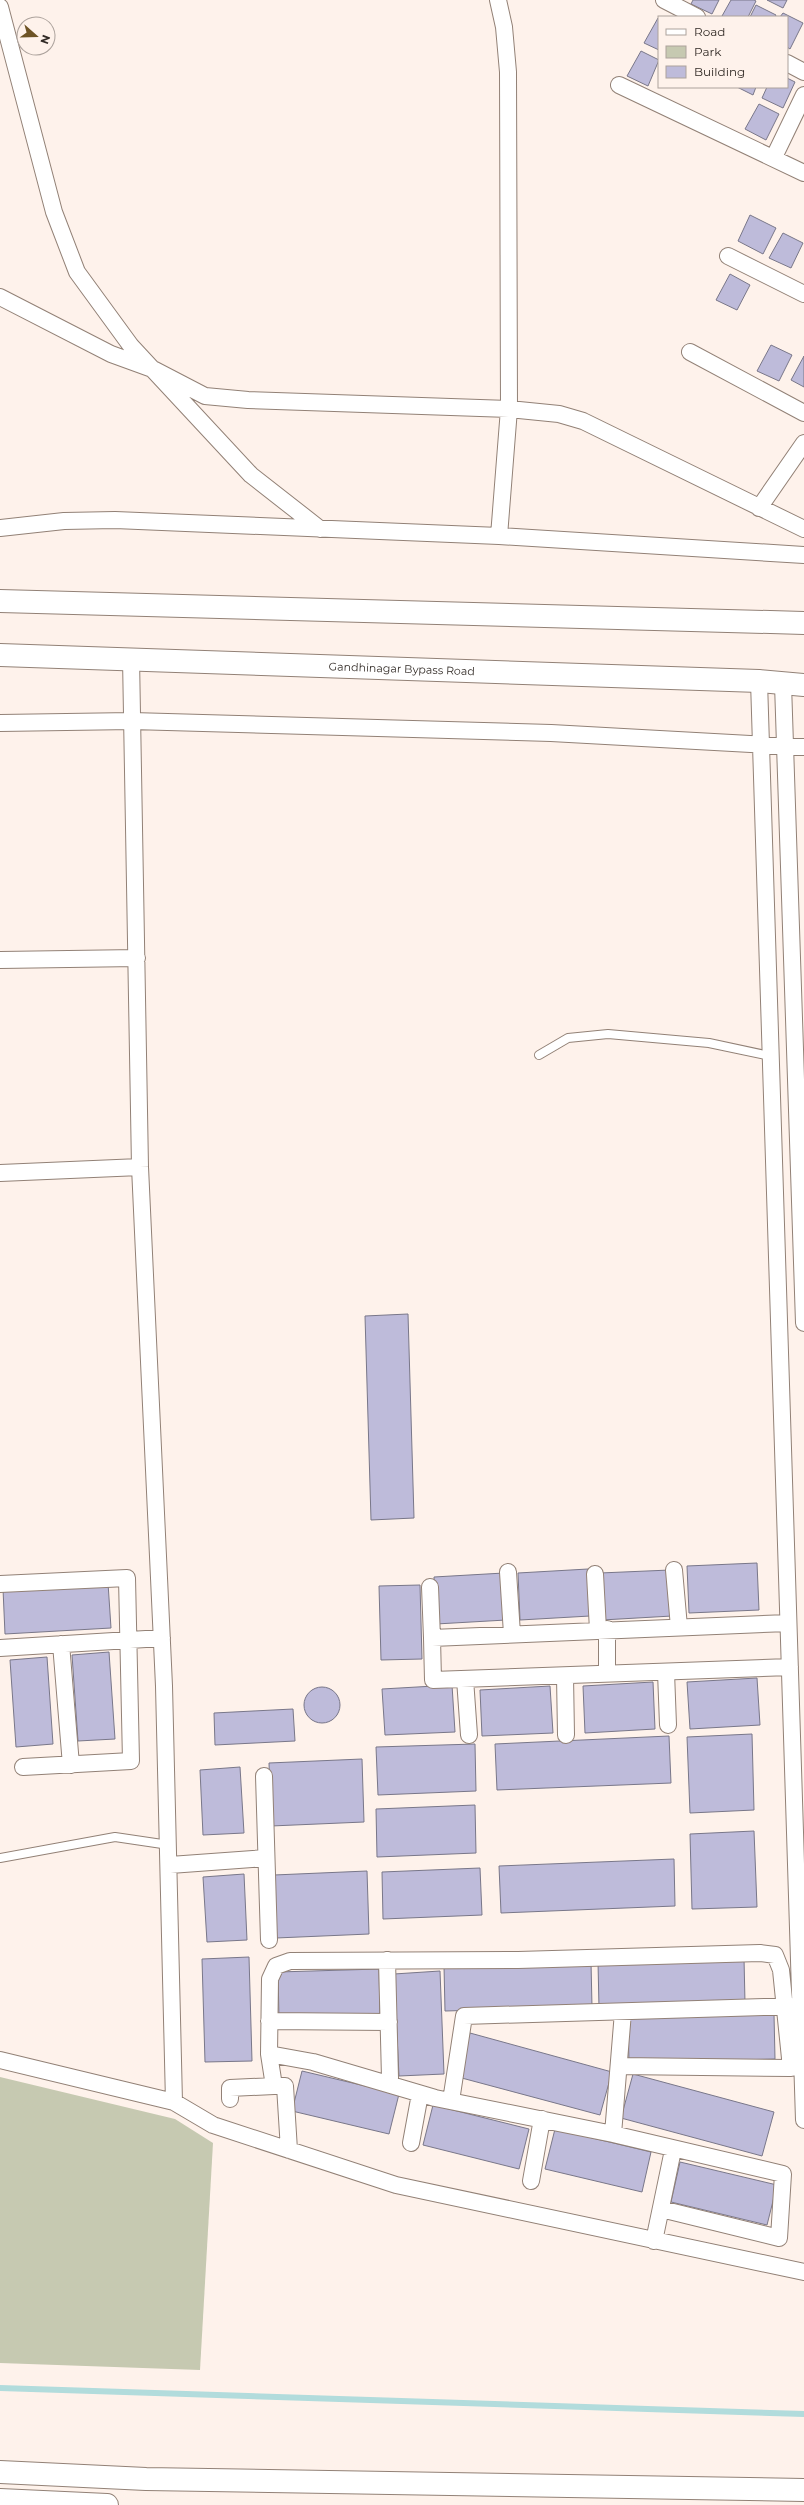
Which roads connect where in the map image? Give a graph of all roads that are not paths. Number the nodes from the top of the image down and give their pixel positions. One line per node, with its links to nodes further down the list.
1 (498, 0): 16 (street)
2 (664, 0): 4 (street)
3 (0, 7): 15 (street)
4 (695, 16)
5 (788, 64): 6 (street)
6 (804, 72)
7 (619, 85): 9 (street)
8 (804, 95): 9 (street)
9 (774, 157): 10 (street)
10 (804, 173)
11 (728, 256): 12 (street)
12 (804, 294)
13 (0, 296): 15 (street)
14 (690, 352): 17 (street)
15 (155, 370): 16 (street); 21 (street)
16 (509, 409): 19 (street); 23 (street)
17 (804, 413)
18 (804, 443): 19 (street)
19 (759, 508): 22 (street)
20 (0, 528): 21 (street)
21 (320, 529): 23 (street)
22 (804, 529)
23 (499, 536): 24 (street)
24 (804, 555)
25 (0, 601): 26 (main road)
26 (804, 623)
27 (0, 655): 28 (main road, Gandhinagar Bypass Road)
28 (131, 658): 29 (main road, Gandhinagar Bypass Road); 32 (street)
29 (759, 681): 30 (main road, Gandhinagar Bypass Road); 34 (street)
30 (783, 684): 31 (main road, Gandhinagar Bypass Road); 35 (street)
31 (804, 685)
32 (132, 721): 33 (street); 34 (street); 37 (street)
33 (0, 723)
34 (760, 743): 35 (street); 40 (street)
35 (784, 745): 36 (street); 43 (street)
36 (804, 747)
37 (137, 958): 38 (street); 41 (street)
38 (0, 960)
39 (539, 1055): 40 (lane)
40 (770, 1056): 49 (street)
41 (140, 1167): 42 (street); 53 (street)
42 (0, 1173)
43 (804, 1323)
44 (674, 1570): 50 (street)
45 (508, 1572): 52 (street)
46 (595, 1574): 51 (street)
47 (0, 1584): 55 (street)
48 (430, 1587): 54 (street)
49 (788, 1623): 50 (street); 58 (street)
50 (679, 1627): 51 (street)
51 (602, 1630): 52 (street); 60 (street)
52 (512, 1634): 54 (street)
53 (162, 1638): 55 (street); 69 (street)
54 (432, 1638): 62 (street)
55 (127, 1640): 56 (street); 66 (street)
56 (61, 1644): 57 (street); 66 (street)
57 (0, 1648)
58 (790, 1667): 59 (street); 75 (street)
59 (666, 1672): 60 (street); 63 (street)
60 (607, 1674): 61 (street)
61 (565, 1676): 62 (street); 65 (street)
62 (465, 1679): 64 (street)
63 (668, 1724)
64 (469, 1735)
65 (566, 1735)
66 (71, 1765): 67 (street)
67 (23, 1767)
68 (264, 1776): 71 (street)
69 (169, 1846): 70 (lane); 72 (street)
70 (0, 1858)
71 (266, 1858): 72 (street); 73 (street)
72 (170, 1865): 88 (street)
73 (269, 1940)
74 (387, 1960): 76 (street); 78 (street); 79 (street)
75 (800, 2006): 76 (street); 90 (street)
76 (783, 2007): 77 (street); 82 (street)
77 (623, 2012): 82 (street); 87 (street)
78 (269, 2021): 79 (street); 80 (street)
79 (389, 2022): 83 (street)
80 (269, 2054): 83 (street); 84 (street)
81 (0, 2060): 88 (street)
82 (620, 2066): 91 (street)
83 (388, 2084): 85 (street)
84 (274, 2086): 86 (street); 93 (street)
85 (420, 2094): 87 (street); 92 (street)
86 (230, 2099)
87 (451, 2101): 89 (street)
88 (174, 2102): 93 (street)
89 (542, 2119): 91 (street); 95 (street)
90 (804, 2120)
91 (613, 2134): 94 (street)
92 (411, 2143)
93 (289, 2150): 97 (street)
94 (673, 2150): 96 (street); 96 (street)
95 (531, 2181)
96 (661, 2209): 97 (street)
97 (654, 2241): 98 (street)
98 (804, 2272)
99 (0, 2472): 100 (main road)
100 (804, 2490)
101 (0, 2500): 102 (main road)
102 (107, 2505)

